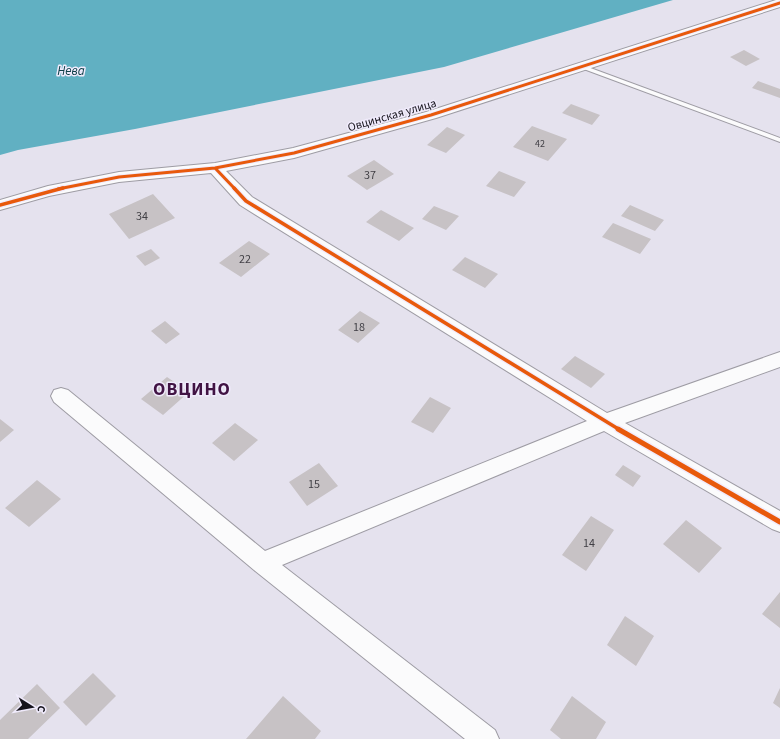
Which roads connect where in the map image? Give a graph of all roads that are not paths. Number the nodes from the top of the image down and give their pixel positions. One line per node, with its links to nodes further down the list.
1 (780, 3): 2 (street, Овцинская улица)
2 (583, 67): 3 (lane); 4 (street, Овцинская улица)
3 (780, 140)
4 (215, 168): 5 (street, Овцинская улица); 8 (street)
5 (0, 205)
6 (780, 359): 8 (street)
7 (61, 396): 10 (street)
8 (605, 422): 9 (street); 10 (street)
9 (780, 522)
10 (262, 563): 11 (street)
11 (486, 739)

